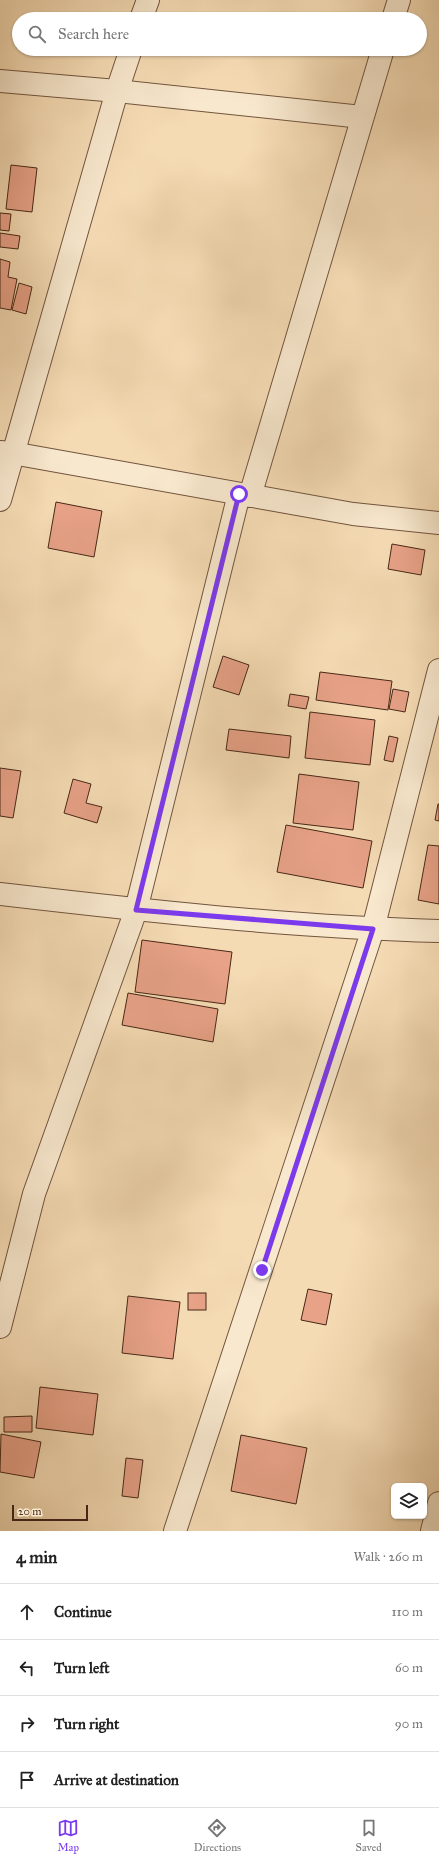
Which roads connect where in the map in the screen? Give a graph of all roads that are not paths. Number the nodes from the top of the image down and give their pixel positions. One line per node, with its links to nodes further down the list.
1 (148, 0): 3 (street)
2 (399, 0): 4 (street)
3 (144, 12)
4 (395, 12)
5 (129, 56): 8 (street)
6 (381, 56): 9 (street)
7 (0, 81): 8 (street)
8 (117, 91): 9 (street); 10 (street)
9 (362, 117): 11 (street)
10 (6, 453): 11 (street); 12 (street)
11 (245, 495): 13 (street); 16 (street)
12 (0, 500)
13 (439, 523)
14 (439, 670): 17 (street)
15 (0, 894): 16 (street)
16 (136, 910): 17 (street); 19 (street)
17 (373, 929): 18 (street); 21 (street)
18 (439, 931)
19 (0, 1327)
20 (439, 1503): 22 (street)
21 (175, 1531)
22 (432, 1531)

